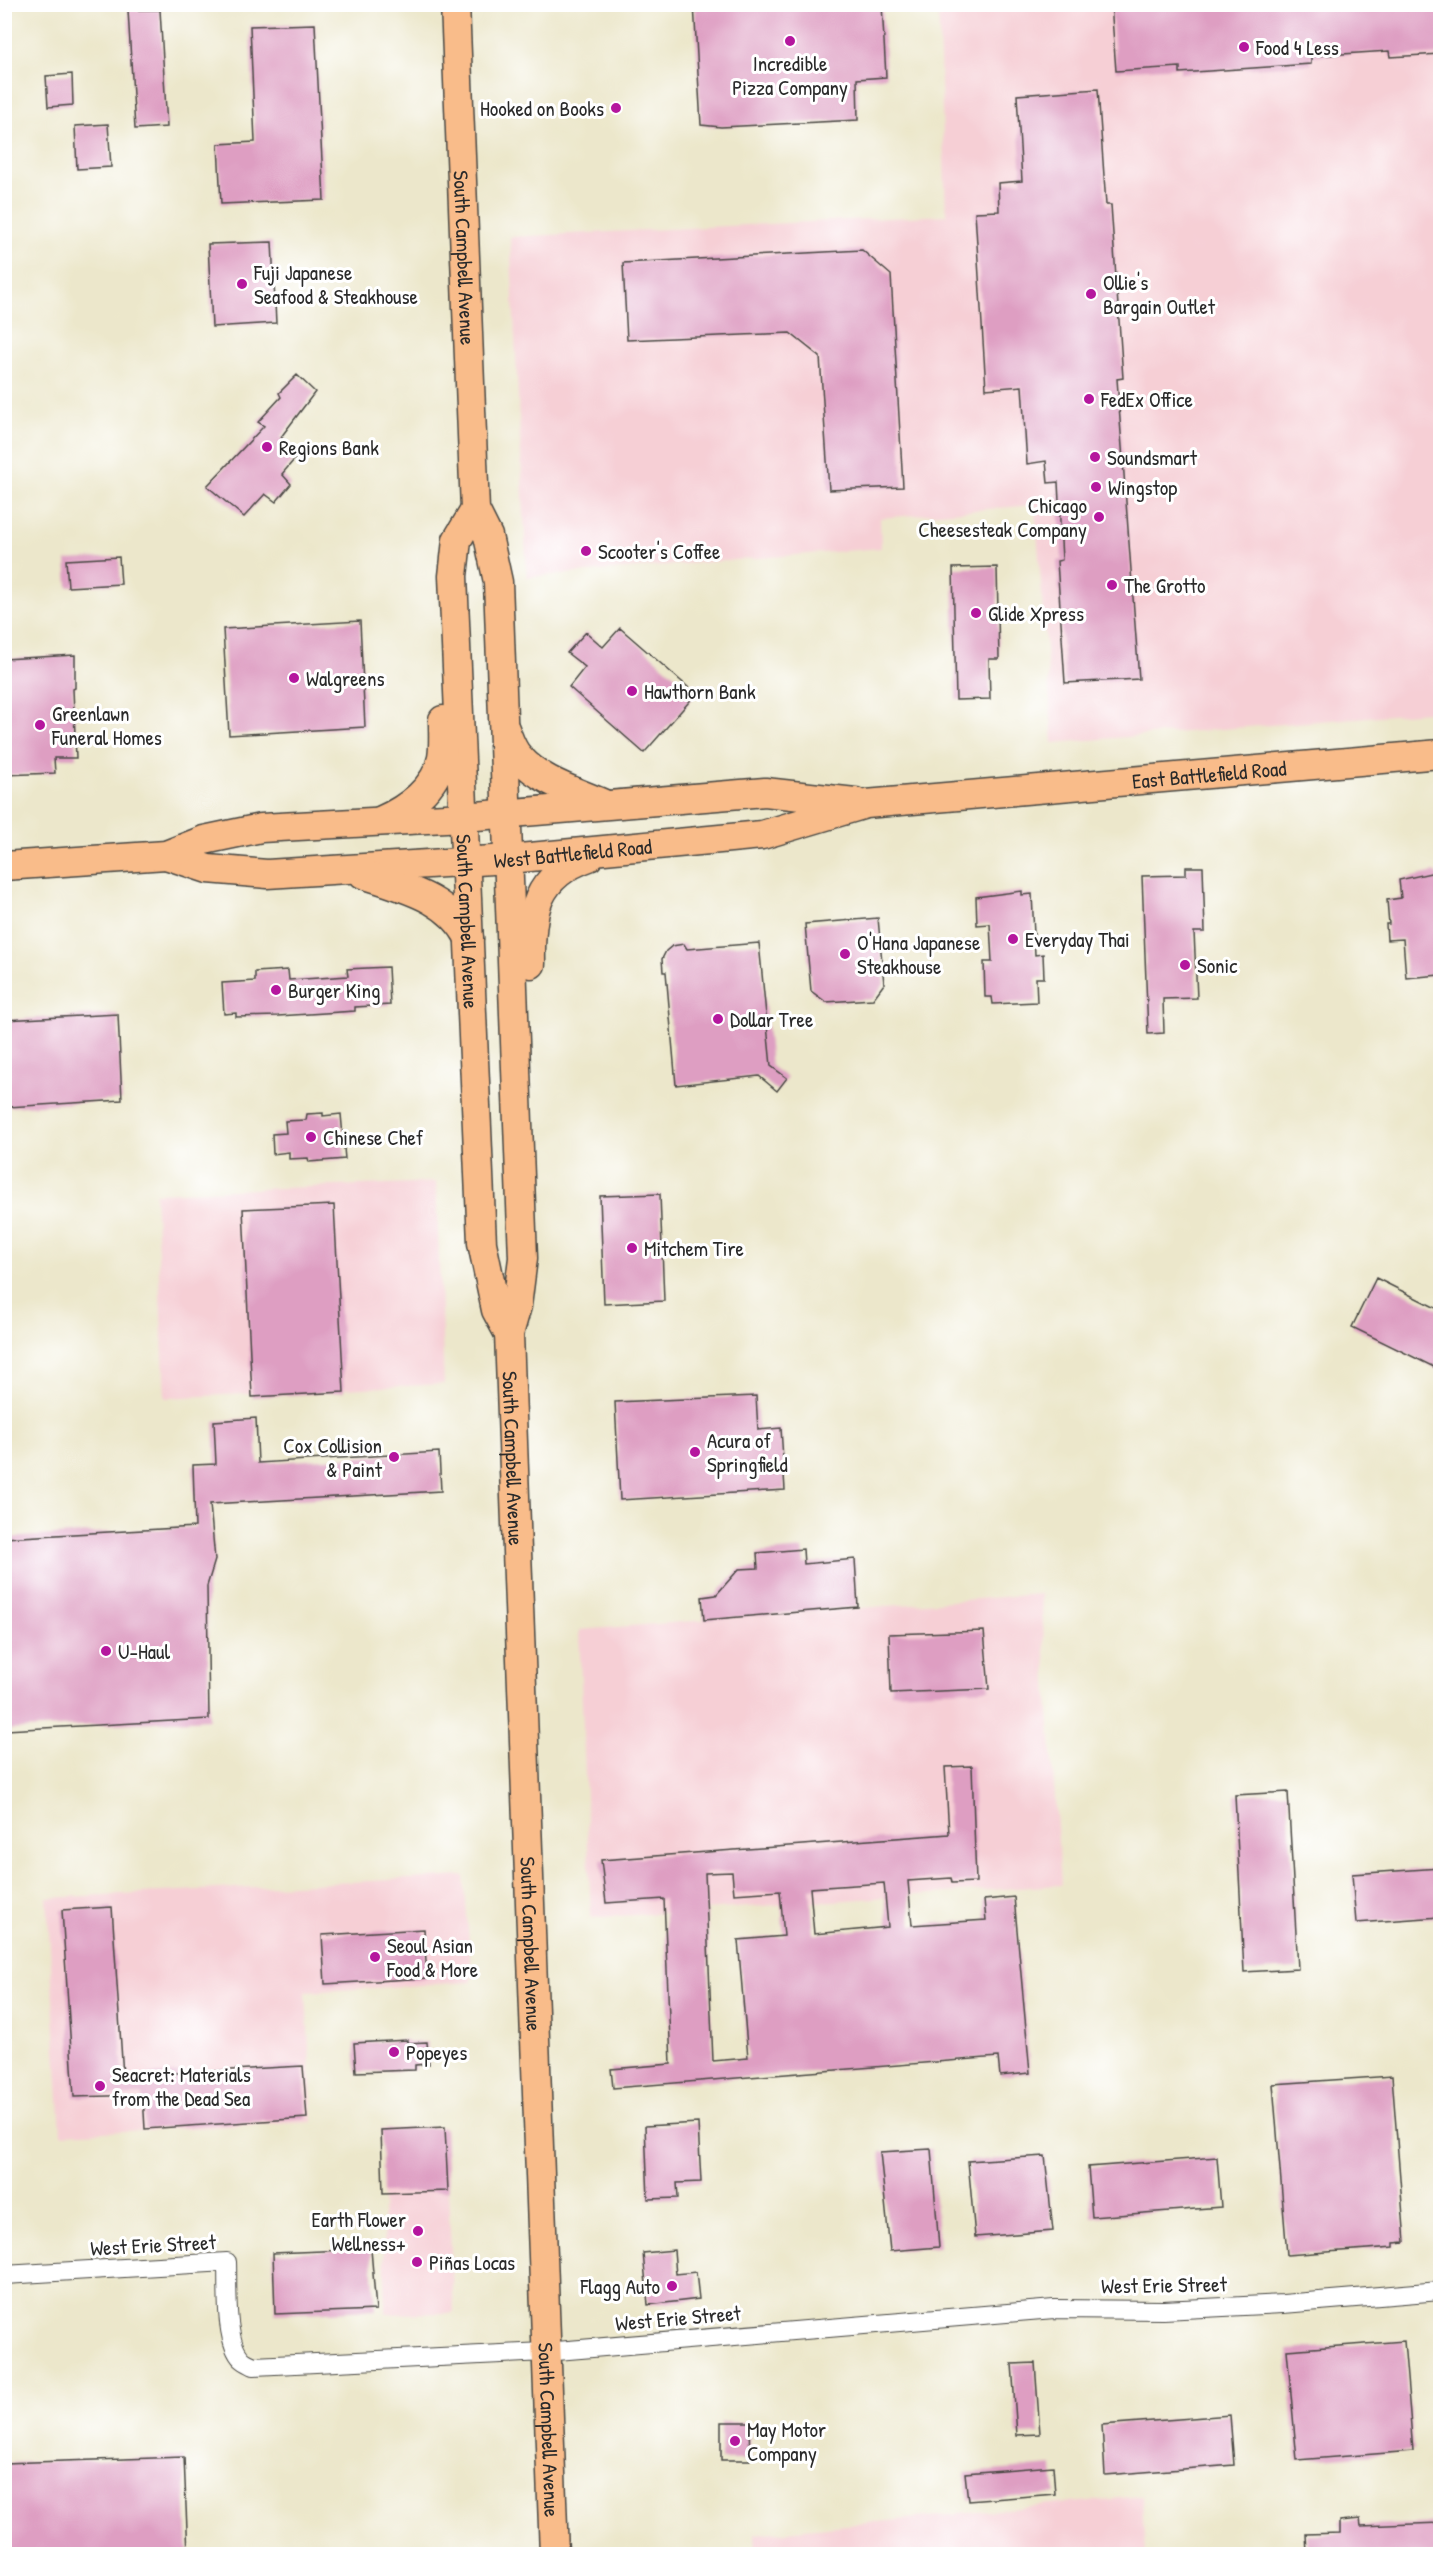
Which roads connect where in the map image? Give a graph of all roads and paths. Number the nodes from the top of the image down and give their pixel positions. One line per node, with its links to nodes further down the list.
1 (455, 4): 2 (main road, South Campbell Avenue)
2 (475, 510): 3 (main road, South Campbell Avenue); 4 (main road, South Campbell Avenue)
3 (454, 599): 10 (main road, South Campbell Avenue); 11 (main road)
4 (503, 726): 8 (main road); 9 (main road, South Campbell Avenue)
5 (1440, 754): 6 (main road, East Battlefield Road)
6 (979, 795): 7 (main road, West Battlefield Road)
7 (866, 804): 8 (main road, West Battlefield Road); 12 (main road, West Battlefield Road)
8 (607, 805): 9 (main road, West Battlefield Road)
9 (506, 814): 10 (main road, West Battlefield Road); 14 (main road, South Campbell Avenue)
10 (464, 817): 11 (main road, West Battlefield Road); 15 (main road, South Campbell Avenue)
11 (380, 822): 13 (main road, West Battlefield Road)
12 (608, 850): 14 (main road, West Battlefield Road); 19 (main road)
13 (166, 855): 16 (main road, West Battlefield Road); 17 (main road, West Battlefield Road)
14 (509, 859): 15 (main road, West Battlefield Road); 19 (main road, South Campbell Avenue)
15 (466, 862): 17 (main road, West Battlefield Road); 18 (main road, South Campbell Avenue)
16 (4, 867)
17 (350, 869): 18 (main road)
18 (469, 938): 20 (main road, South Campbell Avenue)
19 (518, 1124): 20 (main road, South Campbell Avenue)
20 (509, 1334): 23 (main road, South Campbell Avenue)
21 (4, 2275): 23 (street, West Erie Street)
22 (1440, 2291): 23 (street, West Erie Street)
23 (545, 2352): 24 (main road, South Campbell Avenue)
24 (554, 2554)

